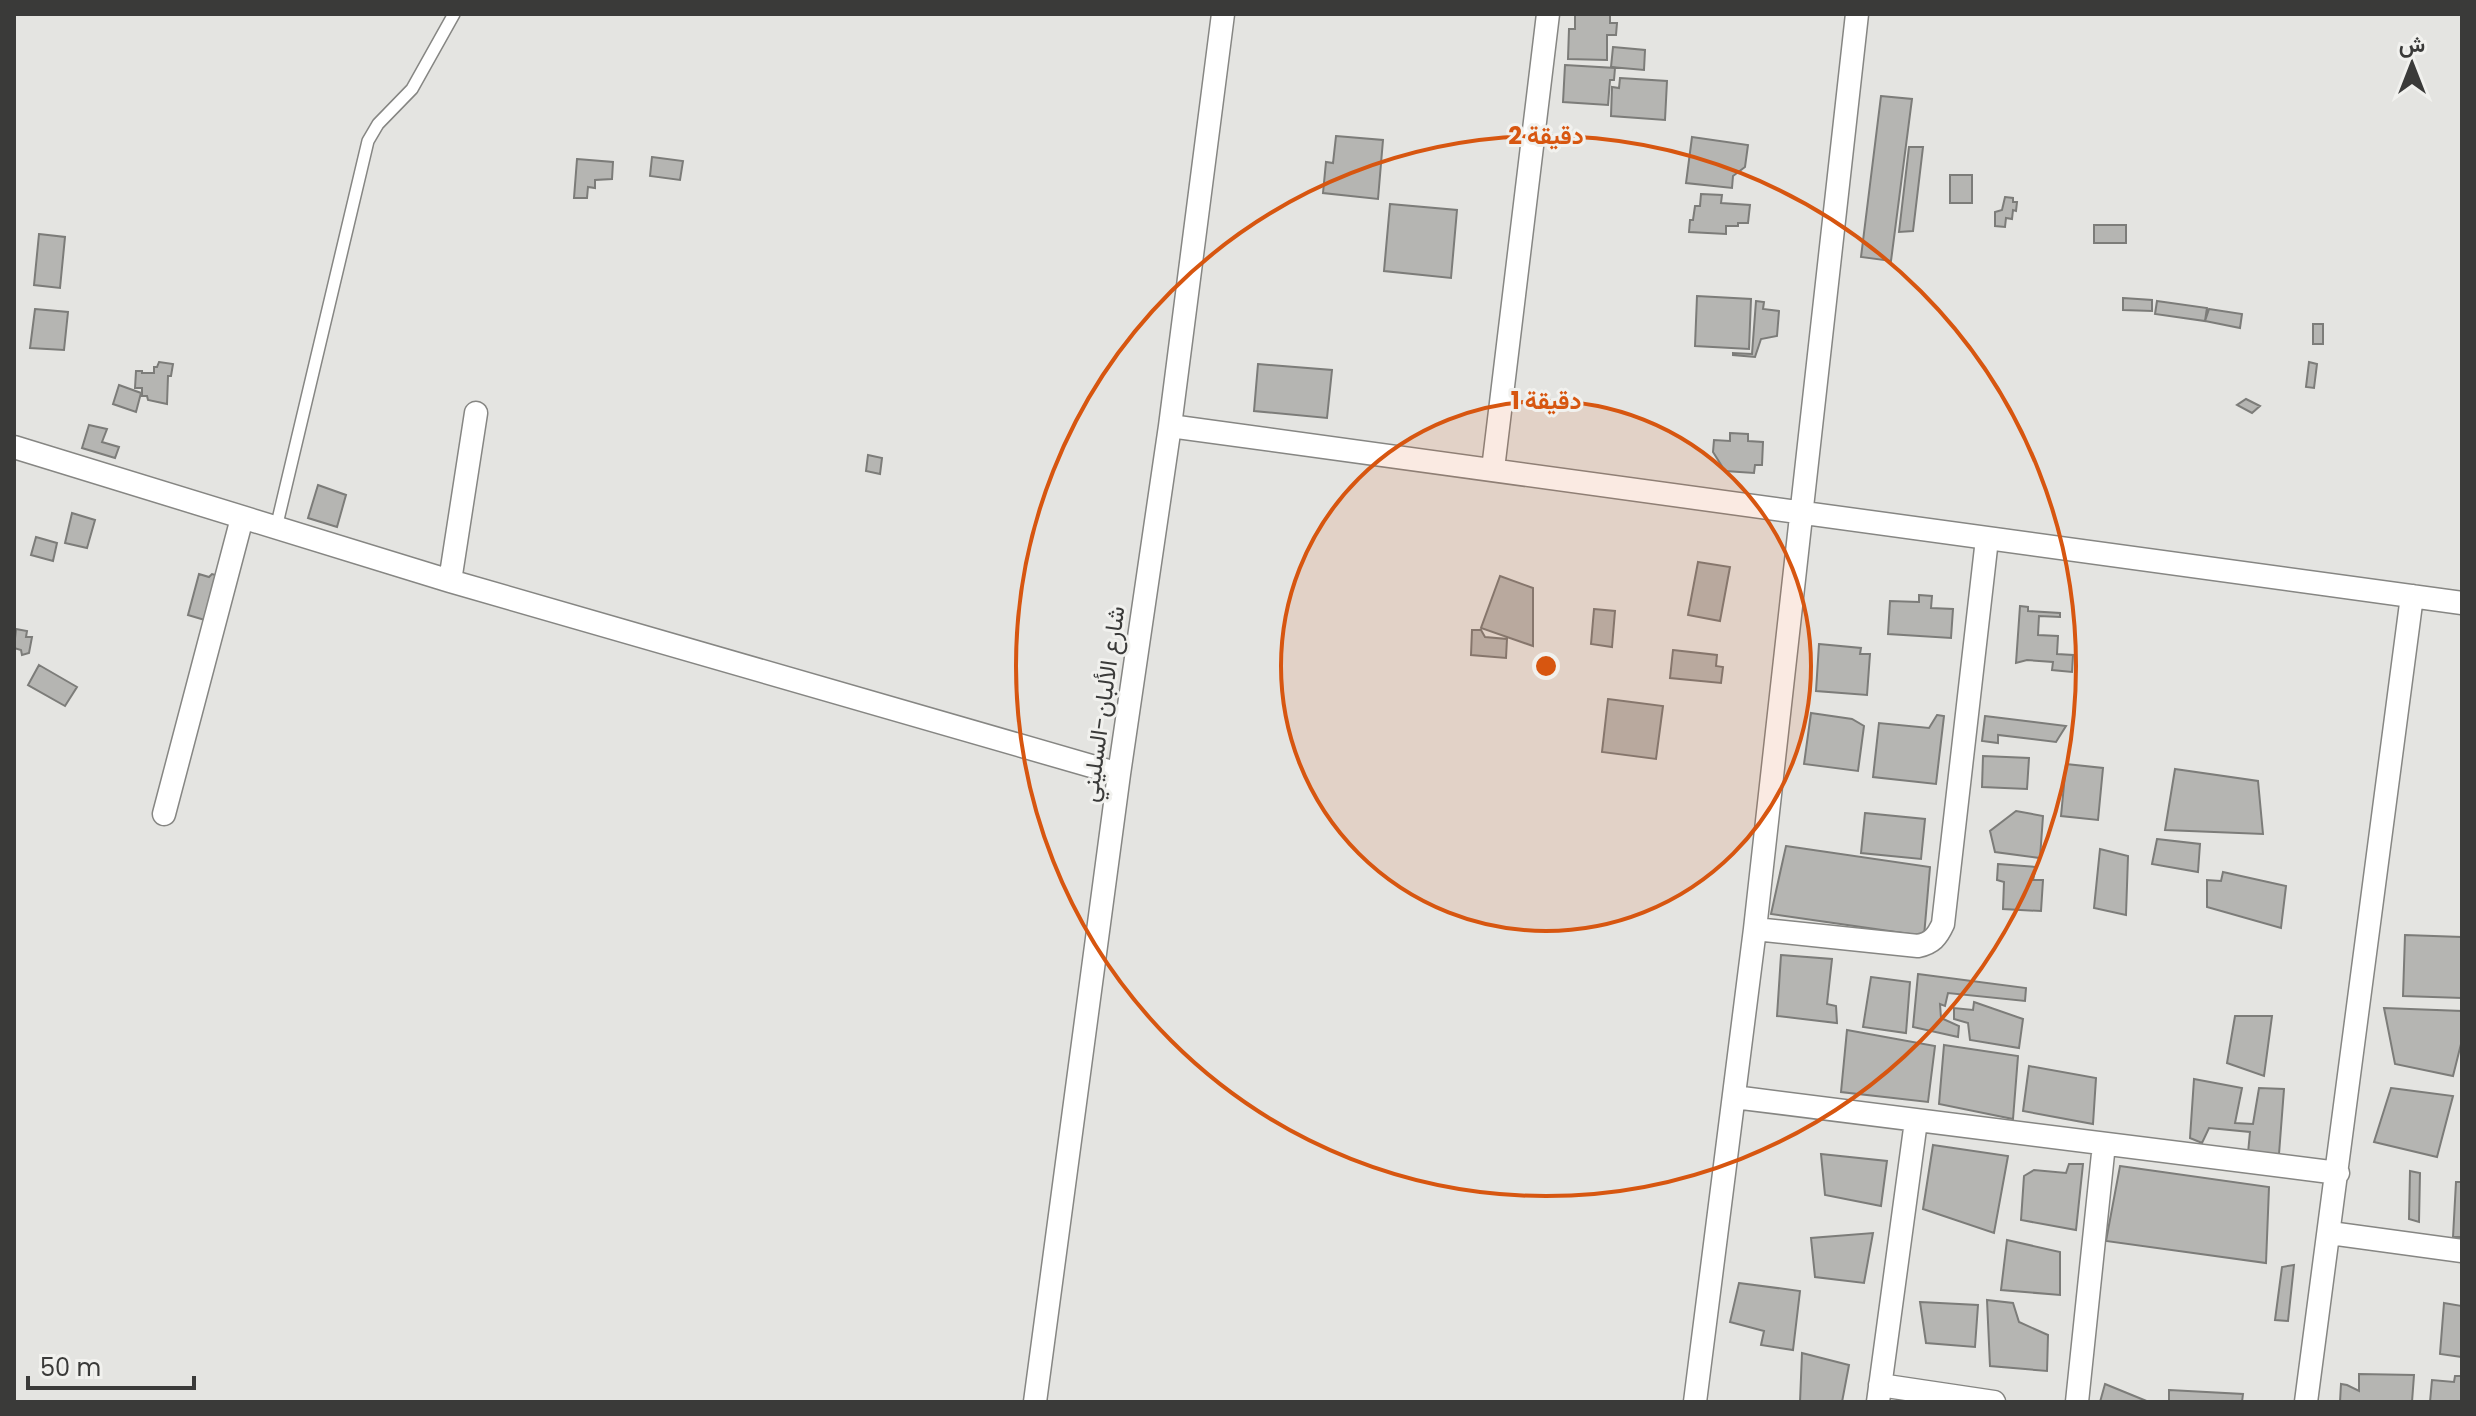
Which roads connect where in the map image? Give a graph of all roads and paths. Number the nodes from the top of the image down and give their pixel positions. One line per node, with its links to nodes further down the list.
1 (454, 14): 11 (lane)
2 (1223, 14): 6 (street, شارع الألبان-السليني)
3 (1548, 14): 8 (street)
4 (1857, 14): 9 (street)
5 (476, 413): 13 (street)
6 (1170, 426): 8 (street); 16 (street, شارع الألبان-السليني)
7 (14, 447): 10 (street)
8 (1493, 469): 9 (street)
9 (1802, 513): 12 (street); 18 (street)
10 (242, 518): 11 (street); 17 (street)
11 (276, 528): 13 (street)
12 (1987, 539): 14 (street); 18 (street)
13 (450, 581): 16 (street)
14 (2412, 596): 15 (street); 22 (street)
15 (2462, 603)
16 (1119, 774): 26 (street, شارع الألبان-السليني)
17 (164, 814)
18 (1755, 929): 19 (street)
19 (1734, 1097): 20 (street); 27 (street)
20 (1916, 1121): 21 (street); 25 (street)
21 (2104, 1144): 22 (street); 29 (street)
22 (2338, 1173): 23 (street)
23 (2330, 1233): 24 (street); 30 (street)
24 (2462, 1251)
25 (1879, 1393): 28 (street)
26 (1035, 1402)
27 (1695, 1402)
28 (1994, 1402)
29 (2077, 1402)
30 (2306, 1402)

